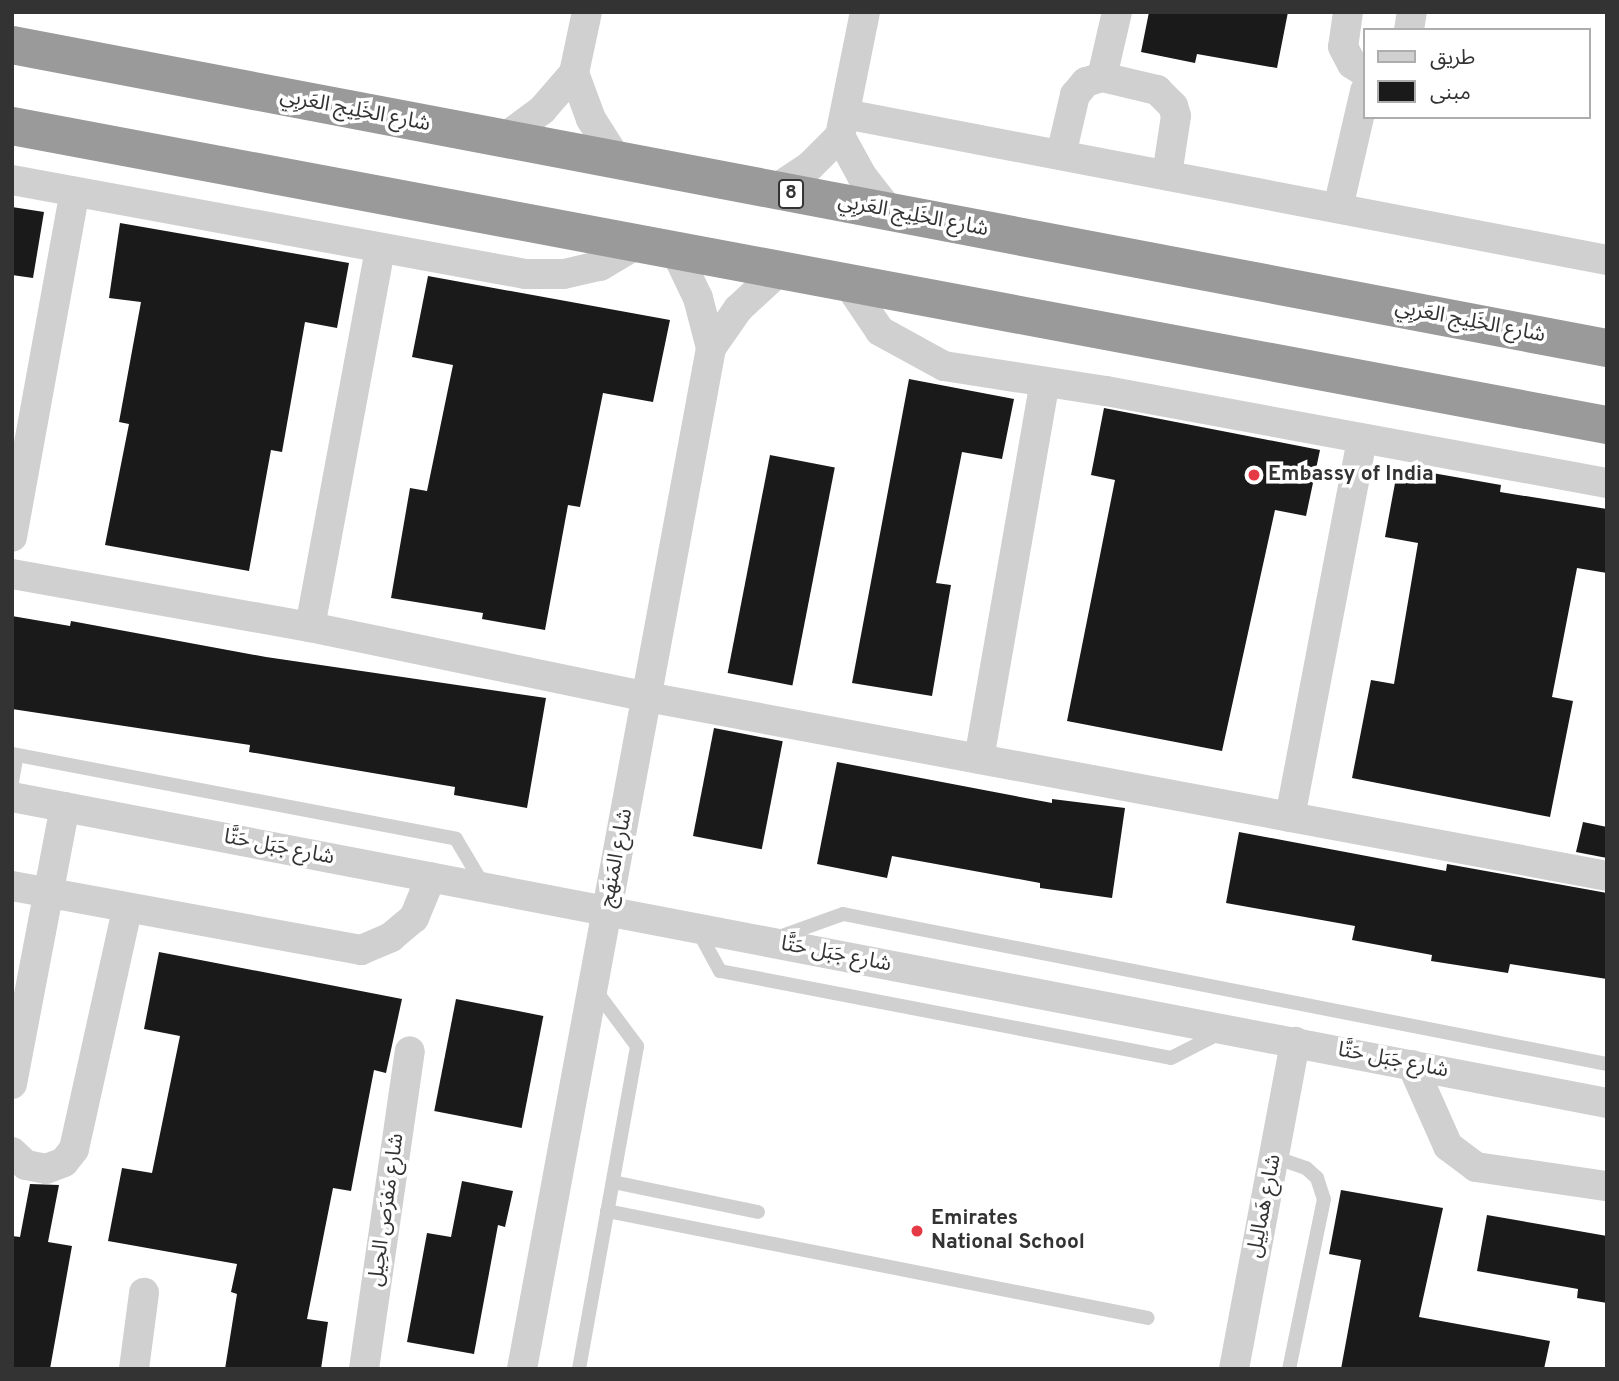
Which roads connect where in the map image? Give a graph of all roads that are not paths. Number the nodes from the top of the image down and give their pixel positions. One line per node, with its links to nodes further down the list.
1 (586, 12): 7 (street)
2 (865, 12): 11 (street)
3 (1117, 12): 8 (street)
4 (1348, 12): 6 (street)
5 (12, 45): 12 (highway, شارع الخَلِيج العَربِي / 8)
6 (1364, 71)
7 (574, 73): 12 (street); 14 (street)
8 (1102, 77): 13 (street); 15 (street)
9 (1364, 95): 19 (street)
10 (12, 125): 21 (highway)
11 (842, 125): 13 (street); 17 (street); 20 (street)
12 (503, 139): 14 (highway, شارع الخَلِيج العَربِي / 8)
13 (1061, 155): 15 (street)
14 (617, 160): 17 (highway, شارع الخَلِيج العَربِي / 8)
15 (1167, 175): 19 (street)
16 (12, 180): 18 (street)
17 (774, 190): 20 (highway, شارع الخَلِيج العَربِي / 8)
18 (75, 192): 22 (street); 32 (street)
19 (1338, 208): 23 (street)
20 (890, 212): 27 (highway, شارع الخَلِيج العَربِي / 8)
21 (657, 247): 22 (street); 24 (highway); 26 (street, شارع المَنهَج)
22 (380, 248): 34 (street)
23 (1607, 260)
24 (779, 270): 25 (highway); 26 (street, شارع المَنهَج)
25 (847, 282): 28 (street); 29 (highway)
26 (711, 348): 35 (street, شارع المَنهَج)
27 (1607, 348)
28 (1045, 382): 30 (street); 37 (street)
29 (1607, 425)
30 (1362, 439): 31 (street); 41 (street)
31 (1607, 483)
32 (12, 537)
33 (12, 574): 34 (street)
34 (310, 627): 35 (street)
35 (647, 697): 37 (street); 48 (street, شارع المَنهَج)
36 (15, 754): 38 (lane); 45 (lane)
37 (979, 759): 41 (street)
38 (12, 782)
39 (12, 797): 40 (street, شارع جَبَل حَتَّا)
40 (65, 807): 43 (street, شارع جَبَل حَتَّا); 46 (street)
41 (1290, 817): 42 (street)
42 (1607, 876)
43 (431, 877): 45 (street, شارع جَبَل حَتَّا); 47 (street)
44 (12, 886): 46 (street)
45 (485, 887): 48 (street, شارع جَبَل حَتَّا)
46 (51, 894): 47 (street); 57 (street)
47 (127, 909): 59 (street)
48 (607, 911): 49 (street, شارع جَبَل حَتَّا); 51 (street, شارع المَنهَج)
49 (696, 928): 50 (street, شارع جَبَل حَتَّا); 52 (lane)
50 (766, 941): 52 (street, شارع جَبَل حَتَّا); 55 (lane)
51 (593, 987): 61 (lane); 69 (street, شارع المَنهَج)
52 (1227, 1030): 53 (street, شارع جَبَل حَتَّا)
53 (1295, 1042): 56 (street, شارع جَبَل حَتَّا); 60 (street, شارع هَمالِيل)
54 (410, 1051): 68 (street, شارع مَفرَص الحِيل)
55 (1607, 1064)
56 (1412, 1065): 58 (street, شارع جَبَل حَتَّا); 62 (street)
57 (12, 1084)
58 (1607, 1102)
59 (12, 1152)
60 (1274, 1157): 71 (street, شارع هَمالِيل); 72 (lane)
61 (613, 1182): 63 (lane); 64 (lane)
62 (1607, 1186)
63 (607, 1211): 66 (lane); 70 (lane)
64 (758, 1212)
65 (144, 1293): 67 (street)
66 (1148, 1318)
67 (134, 1369)
68 (364, 1369)
69 (522, 1369)
70 (579, 1369)
71 (1234, 1369)
72 (1289, 1369)

